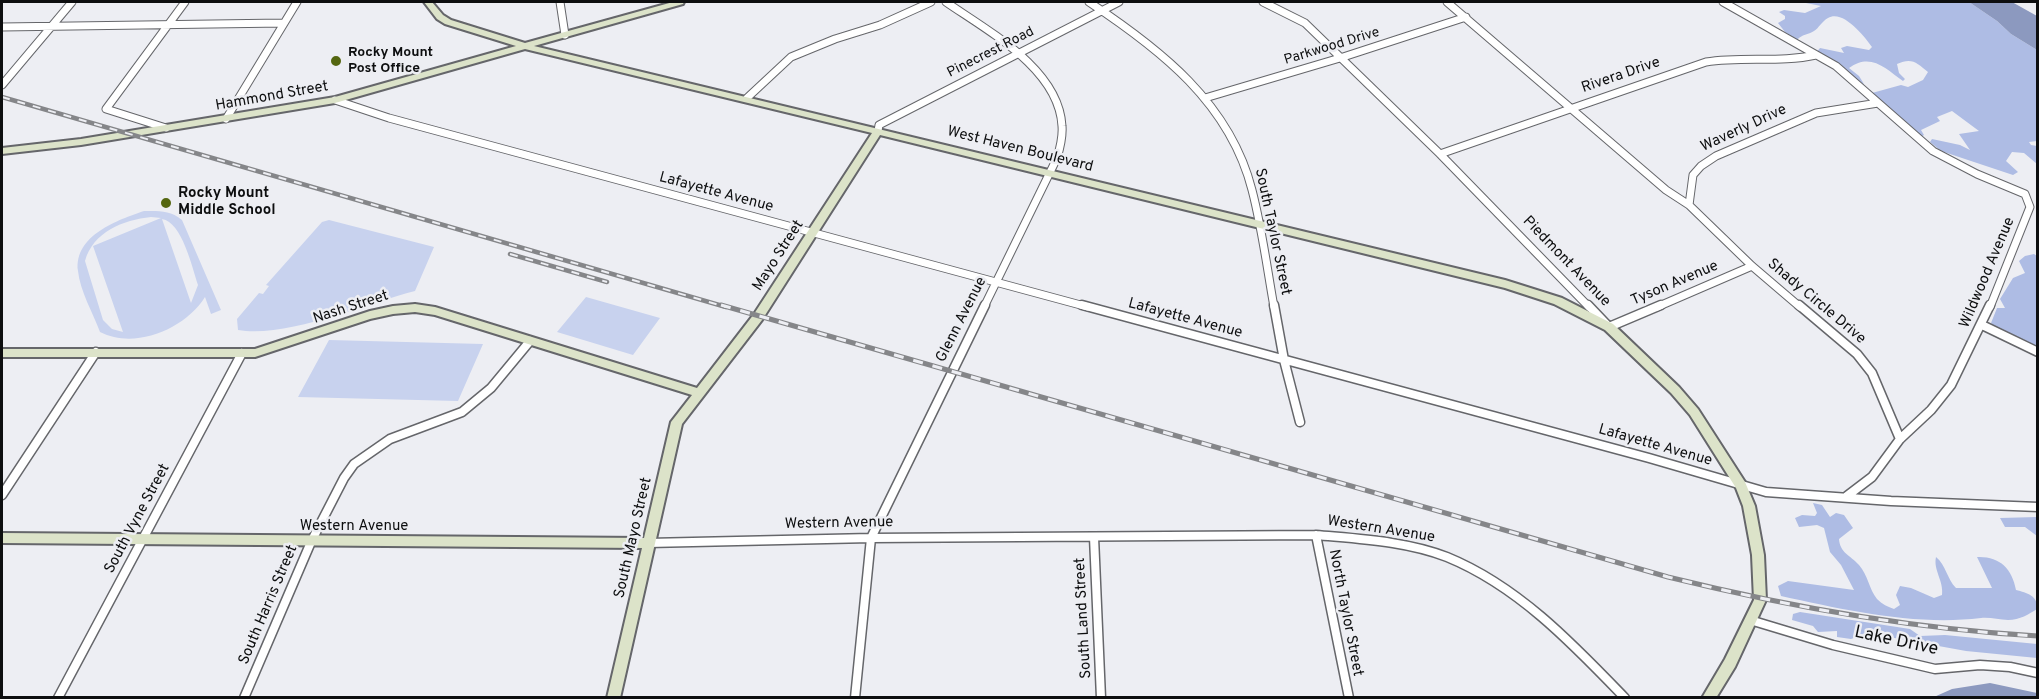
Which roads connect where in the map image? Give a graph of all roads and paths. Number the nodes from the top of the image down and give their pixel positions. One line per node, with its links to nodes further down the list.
1 (72, 2): 18 (street)
2 (185, 2): 17 (street)
3 (297, 2): 16 (street)
4 (428, 2): 21 (street, West Haven Boulevard)
5 (560, 2): 20 (street)
6 (680, 2): 20 (street, Hammond Street)
7 (931, 2): 26 (street)
8 (946, 2): 22 (street, Glenn Avenue)
9 (1089, 2): 14 (street, South Taylor Street)
10 (1119, 2): 14 (street, Pinecrest Road)
11 (1263, 2): 24 (street, Piedmont Avenue)
12 (1447, 2): 15 (street)
13 (1723, 2): 23 (street, Wildwood Avenue)
14 (1101, 10): 22 (street, Pinecrest Road); 27 (street, South Taylor Street)
15 (1466, 17): 24 (street, Parkwood Drive); 30 (street)
16 (284, 23): 17 (street); 31 (street)
17 (167, 25): 18 (street); 32 (street)
18 (51, 26): 19 (street); 25 (street)
19 (2, 27)
20 (565, 35): 21 (street, Hammond Street)
21 (524, 46): 26 (street, West Haven Boulevard); 28 (street, Hammond Street)
22 (1017, 53): 33 (street, Pinecrest Road); 36 (street, Glenn Avenue)
23 (1816, 55): 29 (street, Wildwood Avenue); 30 (street, Rivera Drive)
24 (1340, 58): 27 (street, Parkwood Drive); 35 (street, Piedmont Avenue)
25 (2, 85)
26 (747, 98): 33 (street, West Haven Boulevard)
27 (1205, 98): 38 (street, South Taylor Street)
28 (336, 100): 31 (street, Hammond Street); 39 (street, Lafayette Avenue)
29 (1878, 103): 37 (street, Waverly Drive); 42 (street, Wildwood Avenue)
30 (1570, 108): 35 (street, Rivera Drive); 37 (street)
31 (226, 119): 32 (street, Hammond Street)
32 (166, 128): 34 (street, Hammond Street)
33 (878, 131): 36 (street, West Haven Boulevard); 39 (street, Mayo Street)
34 (2, 151)
35 (1440, 154): 43 (street, Piedmont Avenue)
36 (1050, 172): 38 (street, West Haven Boulevard); 41 (street, Glenn Avenue)
37 (1689, 205): 40 (street, Shady Circle Drive)
38 (1258, 224): 43 (street, West Haven Boulevard); 49 (street, South Taylor Street)
39 (812, 233): 41 (street, Lafayette Avenue); 50 (street, Mayo Street)
40 (1752, 266): 43 (street, Tyson Avenue); 52 (street, Shady Circle Drive)
41 (996, 282): 49 (street, Lafayette Avenue); 60 (street, Glenn Avenue)
42 (1982, 325): 46 (street); 52 (street, Wildwood Avenue)
43 (1609, 327): 53 (street, Piedmont Avenue)
44 (530, 341): 48 (street, Nash Street); 50 (street, Nash Street); 62 (street, South Harris Street)
45 (96, 352): 47 (street, Nash Street); 48 (street, Nash Street); 54 (street)
46 (2037, 352)
47 (2, 353)
48 (242, 353): 61 (street, South Vyne Street)
49 (1284, 360): 51 (street, South Taylor Street); 53 (street, Lafayette Avenue)
50 (699, 393): 63 (street, South Mayo Street)
51 (1300, 422)
52 (1900, 439): 55 (street, Wildwood Avenue)
53 (1741, 486): 55 (street, Lafayette Avenue); 64 (street, Piedmont Avenue)
54 (2, 495)
55 (1847, 496): 56 (street, Lafayette Avenue)
56 (2037, 507)
57 (1316, 535): 58 (street, Western Avenue); 71 (street, North Taylor Street); 72 (street, Western Avenue)
58 (1094, 537): 60 (street, Western Avenue); 70 (street, South Land Street)
59 (2, 538): 61 (street, Western Avenue)
60 (871, 538): 63 (street, Western Avenue); 69 (street, Glenn Avenue)
61 (142, 540): 62 (street, Western Avenue); 66 (street, South Vyne Street)
62 (311, 542): 63 (street, Western Avenue); 67 (street, South Harris Street)
63 (648, 543): 68 (street, South Mayo Street)
64 (1750, 620): 65 (street, Lake Drive); 73 (street)
65 (2037, 673)
66 (58, 698)
67 (244, 698)
68 (613, 698)
69 (855, 698)
70 (1101, 698)
71 (1349, 698)
72 (1625, 698)
73 (1708, 698)

